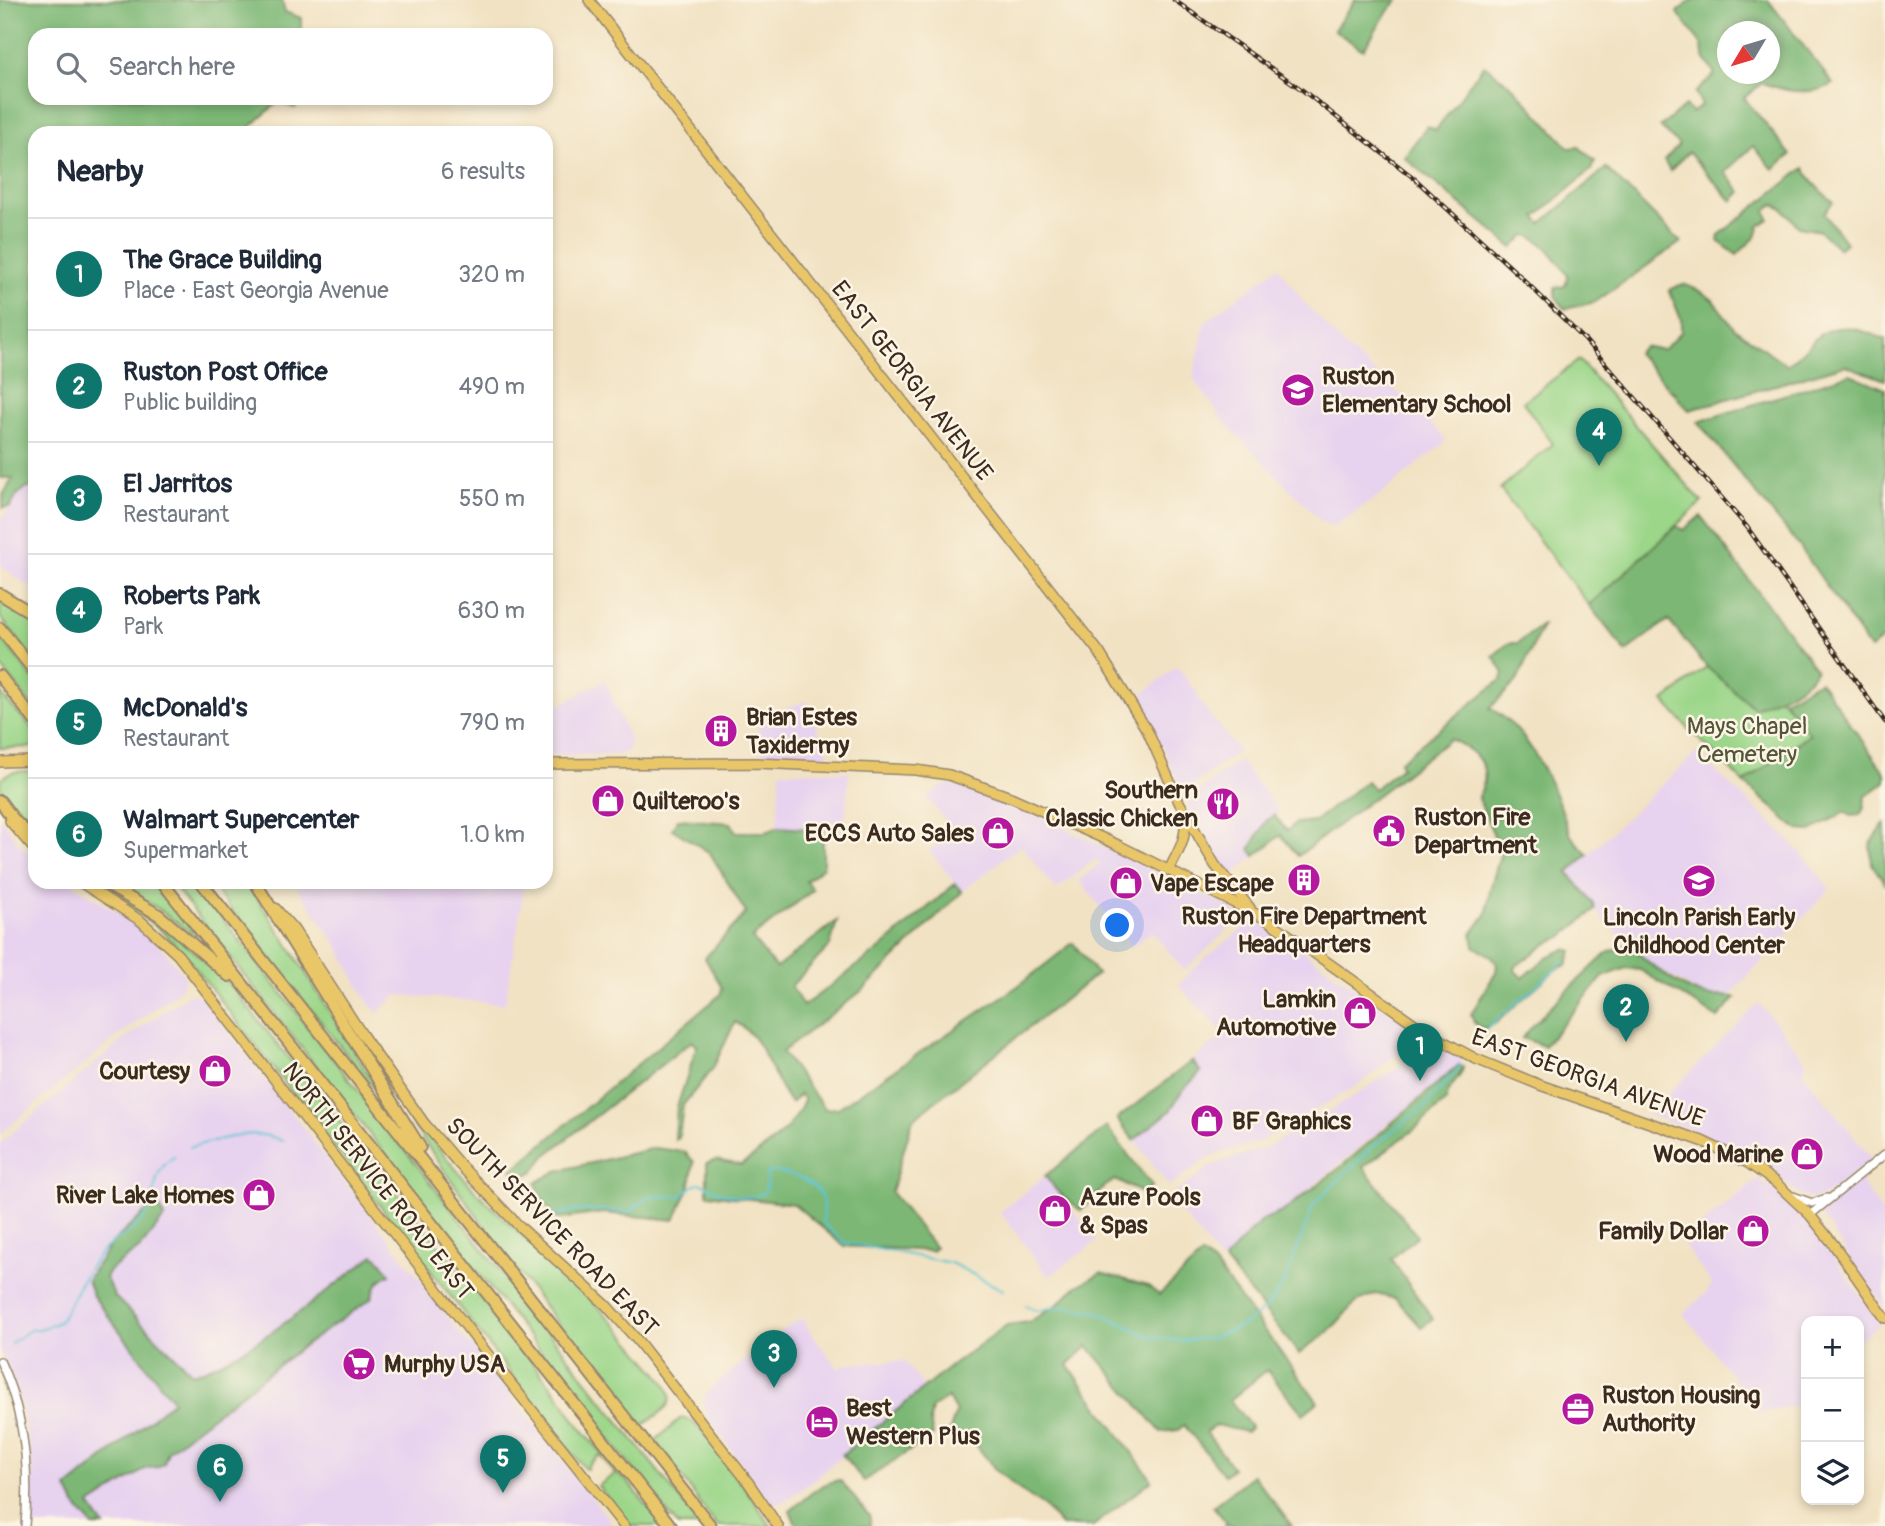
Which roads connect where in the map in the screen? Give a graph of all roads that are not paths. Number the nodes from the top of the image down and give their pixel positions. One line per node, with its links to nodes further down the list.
1 (589, 0): 12 (main road, EAST GEORGIA AVENUE)
2 (0, 594): 3 (highway)
3 (28, 611)
4 (0, 628): 5 (highway)
5 (28, 663)
6 (0, 676): 7 (highway)
7 (28, 712)
8 (28, 761): 9 (main road)
9 (0, 762)
10 (553, 764): 15 (main road, EAST GEORGIA AVENUE)
11 (0, 802): 13 (highway); 14 (main road)
12 (1179, 802): 15 (main road); 22 (main road)
13 (28, 833)
14 (28, 842)
15 (1169, 870): 22 (main road, EAST GEORGIA AVENUE)
16 (91, 889): 32 (main road, NORTH SERVICE ROAD EAST)
17 (114, 889): 23 (highway)
18 (167, 889): 23 (highway)
19 (207, 889): 26 (highway)
20 (259, 889): 26 (highway)
21 (260, 889): 35 (main road, SOUTH SERVICE ROAD EAST)
22 (1254, 912): 27 (main road, EAST GEORGIA AVENUE)
23 (249, 993): 33 (highway)
24 (1885, 1154): 25 (street)
25 (1843, 1189): 27 (street); 28 (street)
26 (447, 1191): 34 (highway)
27 (1787, 1193): 28 (main road, EAST GEORGIA AVENUE)
28 (1810, 1215): 29 (main road, EAST GEORGIA AVENUE)
29 (1885, 1318)
30 (0, 1361): 31 (street)
31 (25, 1526)
32 (624, 1526)
33 (671, 1526)
34 (711, 1526)
35 (778, 1526)

